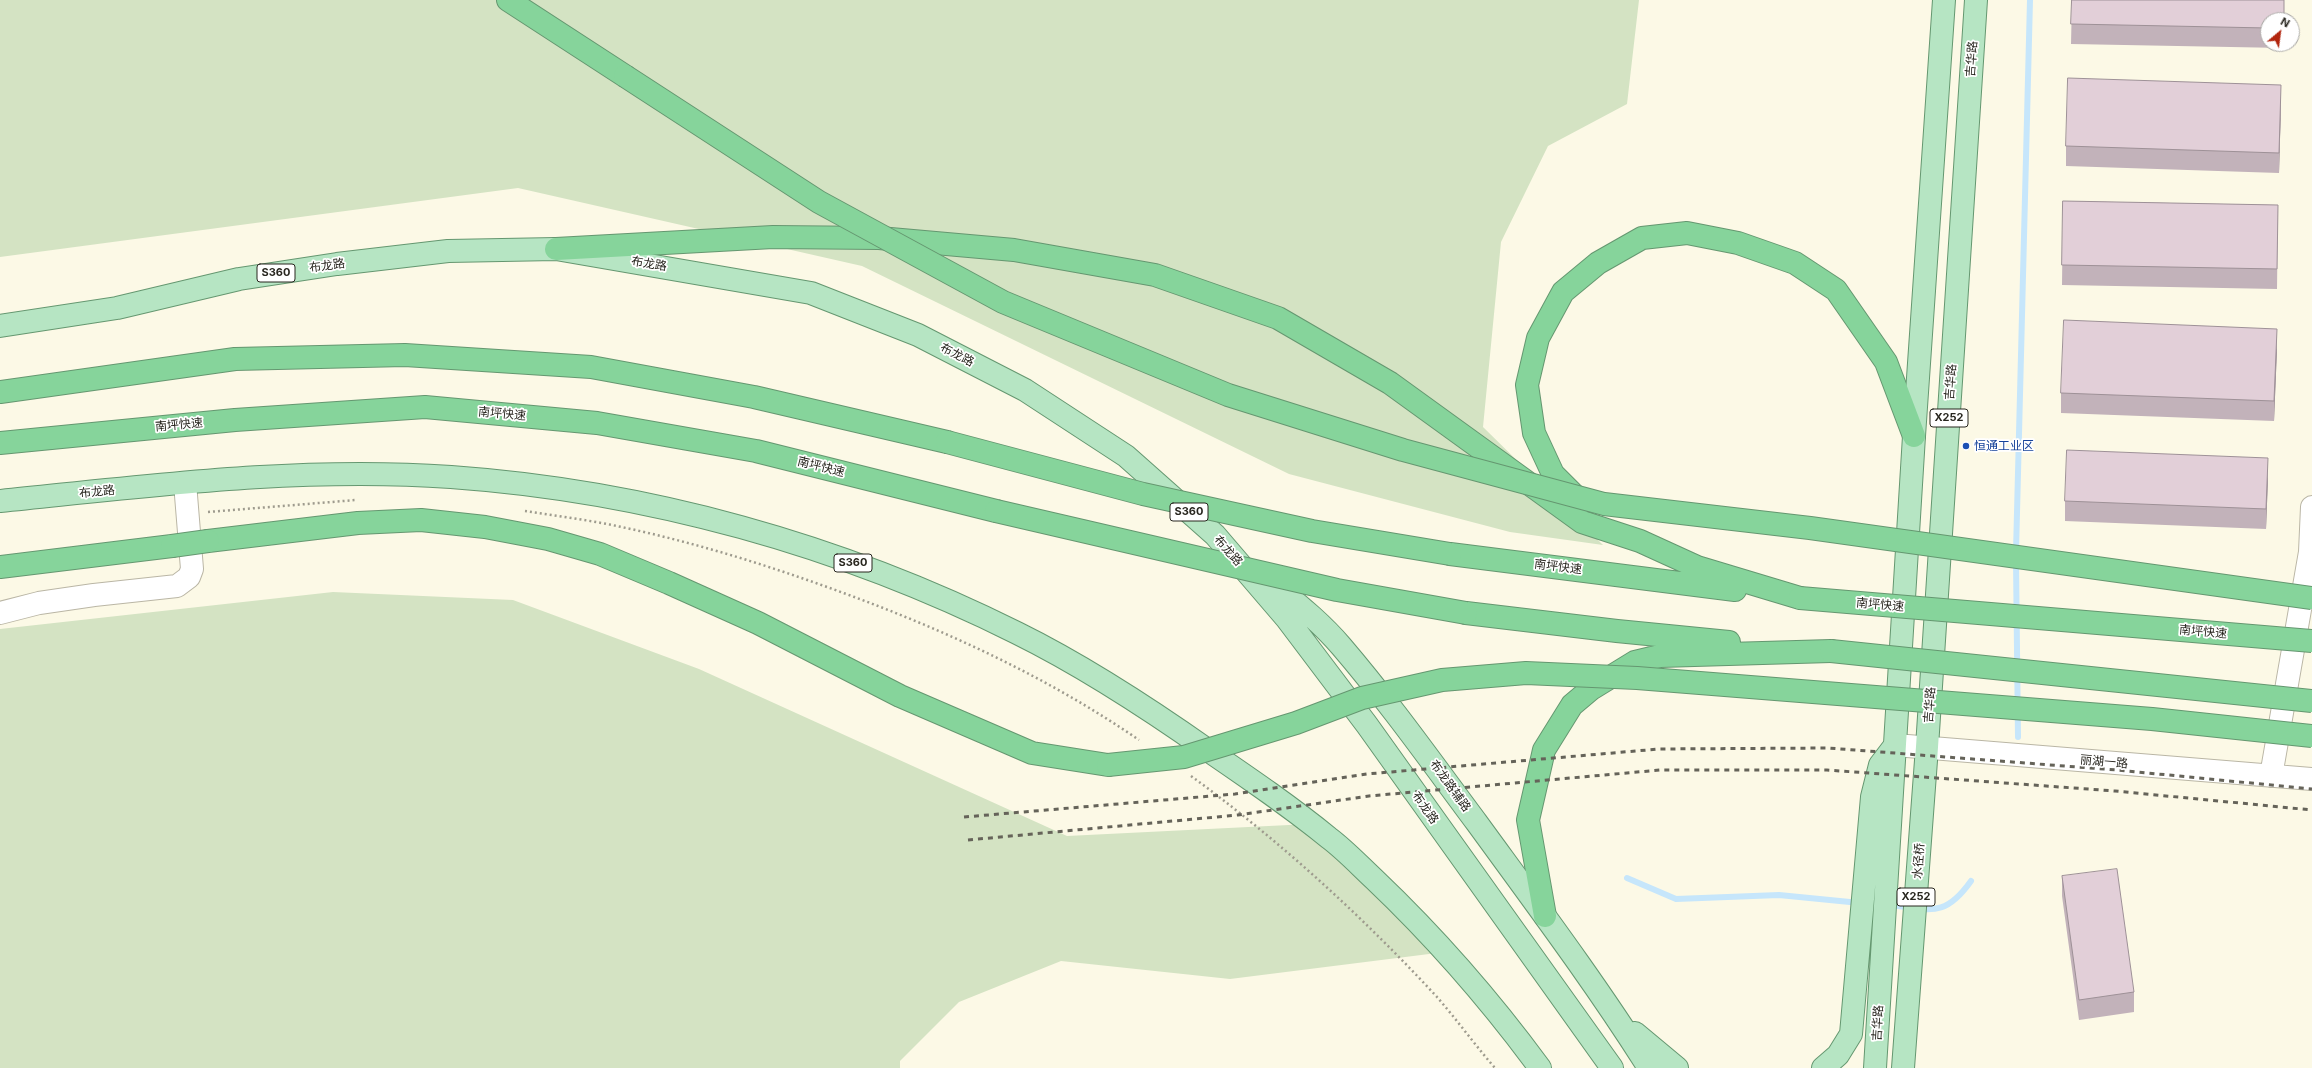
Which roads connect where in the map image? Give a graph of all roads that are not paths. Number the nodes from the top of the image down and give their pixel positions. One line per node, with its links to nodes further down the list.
1 (508, 0): 16 (highway, bridge)
2 (1944, 0): 7 (main road, X252)
3 (1976, 0): 23 (main road, 吉华路 / X252)
4 (556, 249): 5 (main road, 布龙路 / S360); 12 (main road, 布龙路 / S360); 13 (highway)
5 (0, 326)
6 (0, 392): 15 (highway, 南坪快速, bridge)
7 (1914, 436): 13 (highway); 22 (main road, X252)
8 (0, 443): 19 (highway, 南坪快速, bridge)
9 (186, 483): 10 (main road, 布龙路 / S360); 17 (street); 30 (main road, 布龙路 / S360)
10 (0, 502)
11 (2312, 507): 24 (street)
12 (1215, 535): 28 (main road, 布龙路辅路); 31 (main road, 布龙路 / S360)
13 (1640, 541): 15 (highway)
14 (0, 567): 21 (highway, bridge)
15 (1800, 598): 18 (highway, 南坪快速, bridge)
16 (2312, 598)
17 (0, 613)
18 (2312, 641)
19 (1831, 651): 20 (highway, bridge); 28 (highway)
20 (2312, 701)
21 (2312, 736)
22 (1895, 745): 23 (street, 丽湖一路); 26 (main road, X252)
23 (1927, 747): 24 (street, 丽湖一路); 27 (main road, 吉华路 / X252)
24 (2271, 776): 25 (street, 丽湖一路)
25 (2312, 779)
26 (1879, 832): 34 (main road); 35 (main road, 吉华路 / X252)
27 (1920, 836): 36 (main road, 水径桥 / X252)
28 (1545, 916): 29 (main road, 布龙路辅路)
29 (1620, 1021): 32 (main road, 布龙路辅路); 33 (main road)
30 (1540, 1068)
31 (1612, 1068)
32 (1649, 1068)
33 (1677, 1068)
34 (1823, 1068)
35 (1875, 1068)
36 (1903, 1068)

